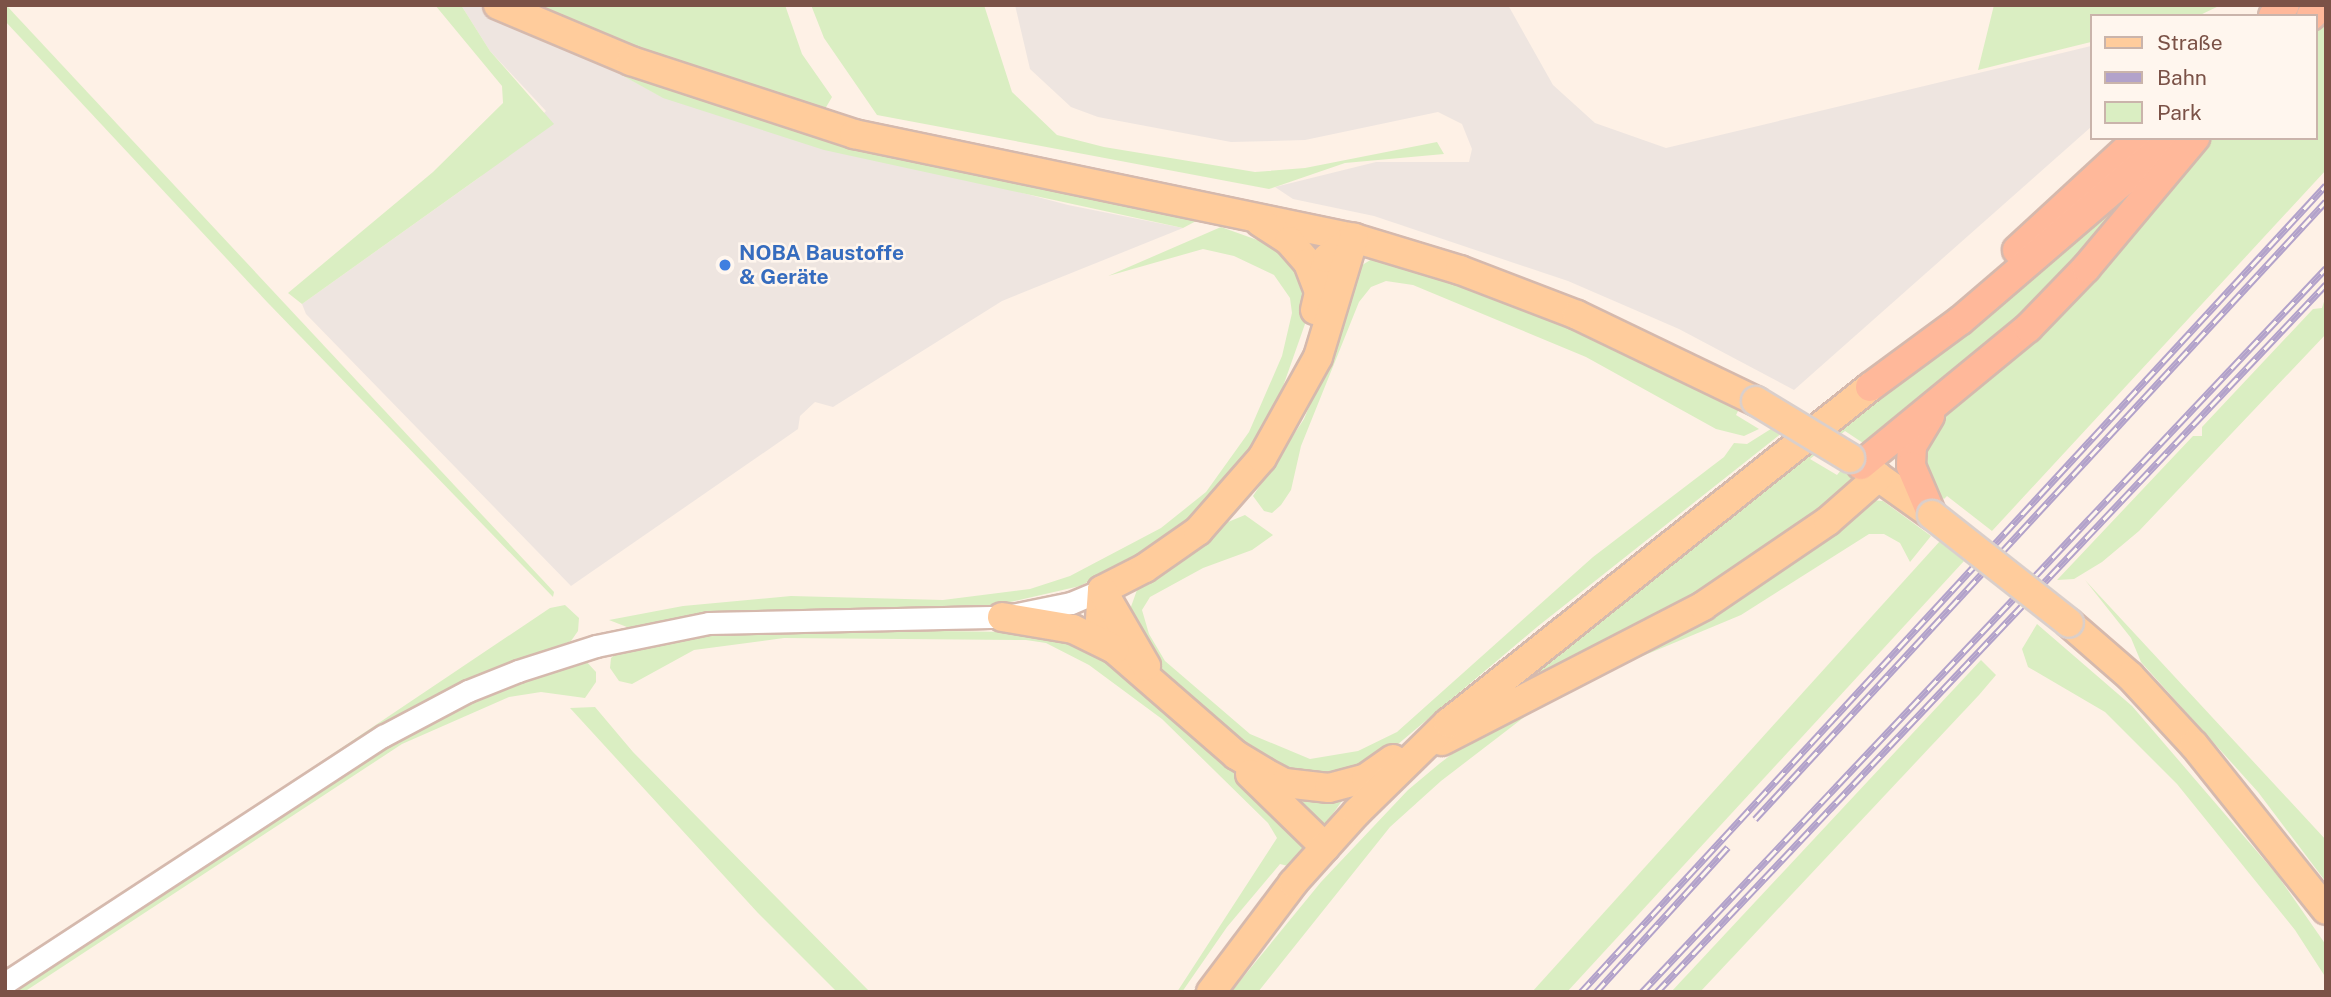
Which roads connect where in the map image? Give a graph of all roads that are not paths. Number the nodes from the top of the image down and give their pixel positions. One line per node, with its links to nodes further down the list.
1 (498, 5): 5 (main road)
2 (2137, 140): 9 (highway)
3 (2171, 140): 9 (highway)
4 (2193, 140): 10 (highway)
5 (1249, 215): 6 (main road); 7 (main road)
6 (1354, 237): 7 (main road); 8 (main road); 11 (main road, bridge)
7 (1319, 292): 8 (main road)
8 (1303, 382): 13 (main road)
9 (1870, 387): 17 (main road)
10 (1941, 403): 11 (highway); 12 (highway)
11 (1863, 466): 12 (main road); 18 (main road)
12 (1932, 514): 21 (main road, bridge)
13 (1102, 590): 14 (street); 15 (main road); 16 (main road)
14 (1002, 617): 15 (main road); 22 (street)
15 (1114, 649): 16 (main road)
16 (1159, 685): 19 (main road)
17 (1448, 723): 18 (main road); 19 (main road)
18 (1420, 750): 20 (main road)
19 (1236, 755): 20 (main road)
20 (1325, 847): 23 (main road)
21 (2326, 910)
22 (5, 984)
23 (1211, 992)

